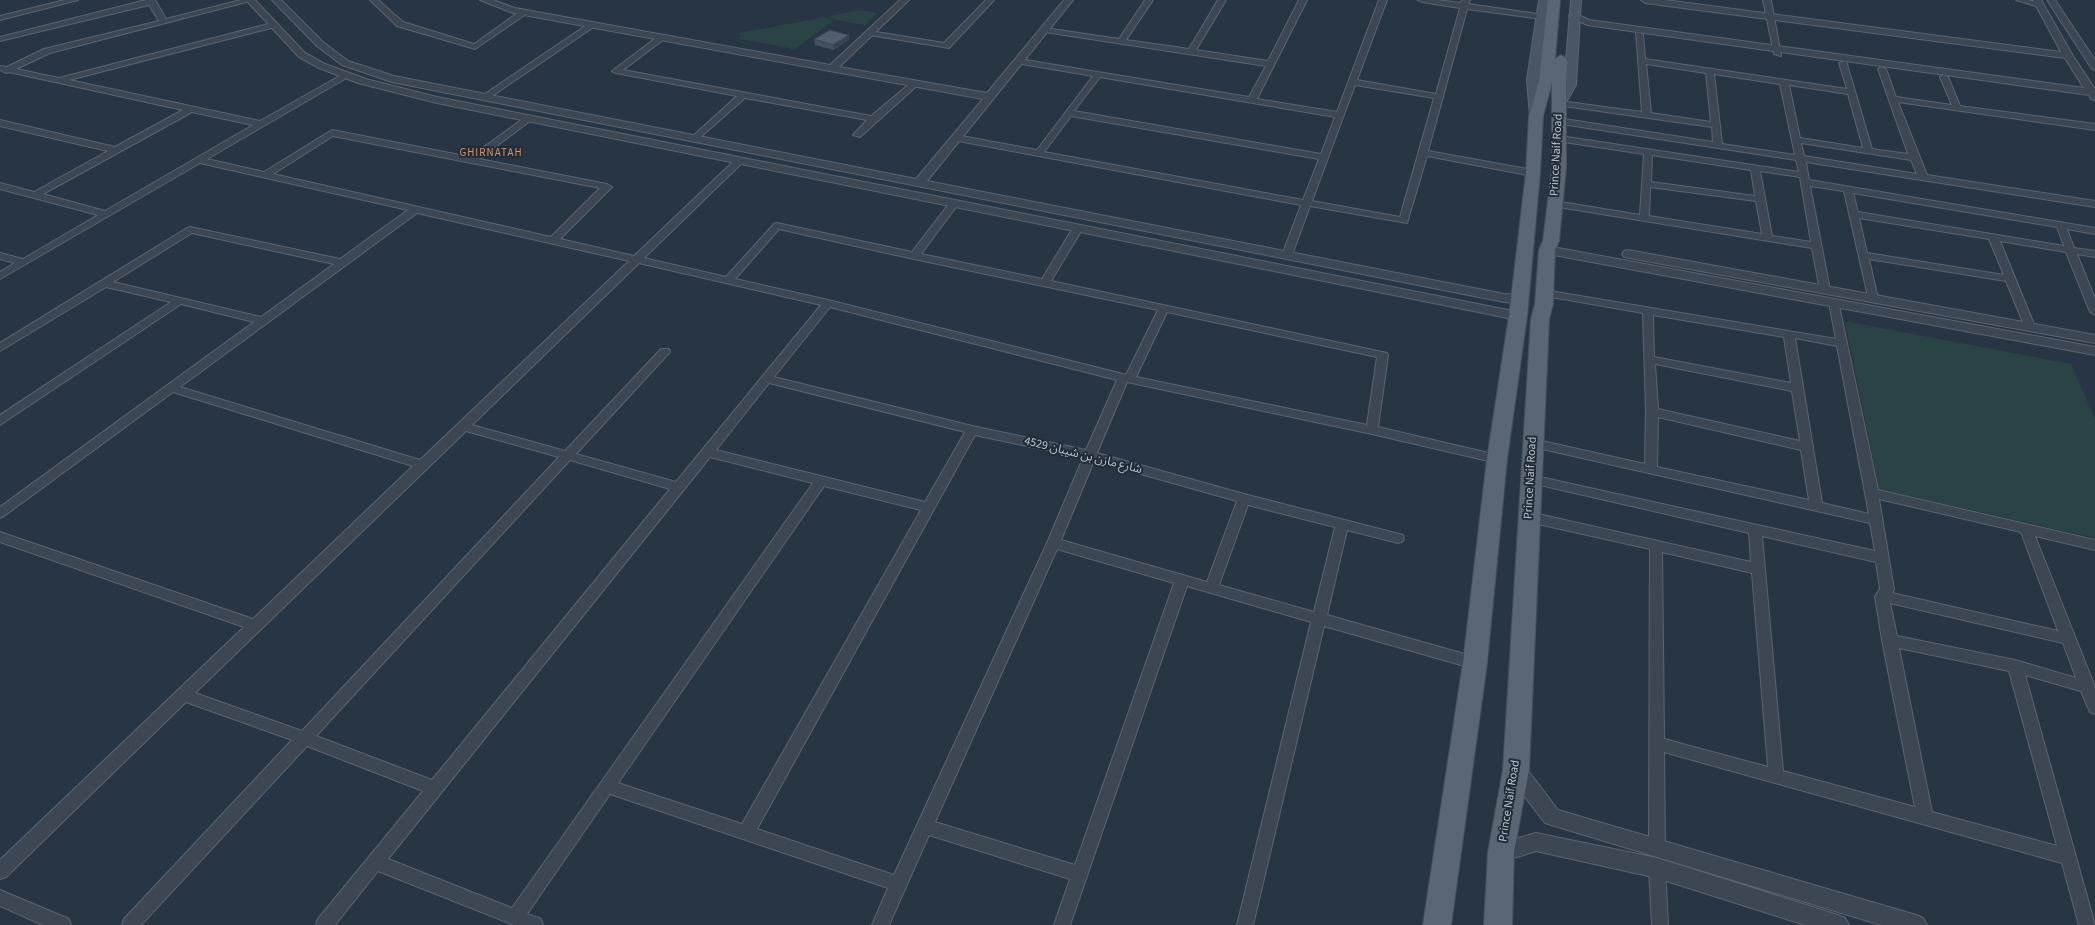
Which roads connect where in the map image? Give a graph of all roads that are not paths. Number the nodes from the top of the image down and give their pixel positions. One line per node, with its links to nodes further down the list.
1 (74, 0): 29 (street)
2 (250, 0): 30 (street); 32 (street)
3 (276, 0): 62 (street)
4 (374, 0): 26 (street)
5 (484, 0): 26 (street)
6 (904, 0): 35 (street)
7 (990, 0): 35 (street)
8 (1069, 0): 34 (street)
9 (1149, 0): 39 (street)
10 (1222, 0): 41 (street)
11 (1303, 0): 46 (street)
12 (1383, 0): 56 (street)
13 (1422, 0): 24 (street)
14 (1544, 0): 28 (main road, Prince Naif Road)
15 (1554, 0): 71 (main road, Prince Naif Road)
16 (1576, 0): 25 (main road, Prince Naif Road)
17 (1645, 0): 27 (street)
18 (1691, 0): 27 (street)
19 (1767, 0): 27 (street)
20 (2020, 0): 23 (street)
21 (2051, 0): 48 (street)
22 (151, 1): 30 (street); 38 (street)
23 (2038, 2): 42 (street)
24 (1466, 3): 28 (street); 63 (street)
25 (1570, 8): 33 (main road, Prince Naif Road); 40 (street); 75 (main road, Prince Naif Road)
26 (525, 12): 31 (street)
27 (1770, 13): 40 (street); 42 (street)
28 (1542, 17): 71 (main road, Prince Naif Road)
29 (0, 18)
30 (164, 22): 50 (street)
31 (594, 24): 37 (street); 62 (street)
32 (272, 25): 53 (street); 55 (street)
33 (1574, 29): 36 (street); 75 (main road, Prince Naif Road)
34 (1045, 30): 39 (street); 43 (street)
35 (870, 33): 47 (street)
36 (1639, 34): 40 (street); 44 (street)
37 (663, 37): 47 (street); 60 (street)
38 (0, 39)
39 (1121, 41): 41 (street)
40 (1777, 51): 45 (street); 61 (street)
41 (1191, 52): 46 (street)
42 (2065, 52): 61 (street)
43 (1019, 61): 52 (street); 64 (street)
44 (1642, 61): 51 (street); 72 (street)
45 (1843, 63): 49 (street); 59 (street)
46 (1271, 64): 66 (street)
47 (833, 67): 58 (street)
48 (2095, 67)
49 (1882, 69): 54 (street); 65 (street)
50 (3, 70): 55 (street)
51 (1710, 71): 57 (street); 78 (street)
52 (1098, 74): 66 (street); 69 (street)
53 (345, 75): 73 (street); 77 (street)
54 (1944, 77): 61 (street); 68 (street)
55 (59, 80): 67 (street)
56 (1352, 82): 63 (street); 70 (street)
57 (1784, 82): 59 (street); 83 (street)
58 (916, 83): 64 (street); 74 (street)
59 (1851, 92): 87 (street)
60 (743, 95): 74 (street); 81 (street)
61 (2095, 95)
62 (486, 96): 81 (street)
63 (1440, 96): 89 (street)
64 (990, 97): 82 (street)
65 (1892, 99): 68 (street); 92 (street)
66 (1252, 100): 70 (street)
67 (192, 108): 77 (street); 85 (street)
68 (1957, 108): 79 (street)
69 (1069, 113): 88 (street); 90 (street)
70 (1340, 115): 90 (street)
71 (1536, 116): 97 (main road, Prince Naif Road)
72 (1647, 116): 75 (street); 78 (street)
73 (527, 119): 94 (street); 95 (street)
74 (873, 120): 80 (street)
75 (1560, 121): 84 (street); 86 (street); 109 (main road, Prince Naif Road)
76 (0, 123): 85 (street)
77 (260, 124): 93 (street)
78 (1716, 125): 84 (street)
79 (2095, 127)
80 (857, 136)
81 (696, 138): 101 (street)
82 (956, 138): 88 (street); 101 (street)
83 (1796, 140): 87 (street); 91 (street)
84 (1718, 146): 91 (street)
85 (116, 150): 105 (street)
86 (1648, 152): 96 (street); 102 (street)
87 (1869, 152): 92 (street)
88 (1039, 153): 108 (street)
89 (1423, 153): 97 (street); 108 (street)
90 (1324, 157): 108 (street)
91 (1800, 158): 99 (street); 100 (street)
92 (1914, 158): 99 (street)
93 (198, 160): 98 (street); 112 (street)
94 (472, 160): 98 (street); 120 (street)
95 (739, 161): 107 (street); 130 (street)
96 (1756, 168): 100 (street); 106 (street)
97 (1533, 173): 148 (main road, Prince Naif Road)
98 (266, 175): 111 (street)
99 (1924, 178): 110 (street)
100 (1805, 179): 104 (street); 122 (street)
101 (919, 183): 125 (street)
102 (1646, 184): 106 (street); 114 (street)
103 (0, 186): 105 (street)
104 (1848, 190): 113 (street); 115 (street)
105 (36, 195): 112 (street)
106 (1761, 199): 119 (street)
107 (954, 203): 116 (street); 128 (street)
108 (1306, 203): 125 (street)
109 (1555, 204): 114 (street); 121 (main road, Prince Naif Road)
110 (2095, 204)
111 (416, 210): 120 (street); 132 (street)
112 (106, 214): 131 (street)
113 (1853, 214): 118 (street); 126 (street)
114 (1644, 218): 119 (street)
115 (2061, 226): 117 (street); 123 (street)
116 (1078, 228): 137 (street); 146 (street)
117 (2095, 231)
118 (1993, 237): 123 (street); 134 (street)
119 (1768, 239): 122 (street)
120 (553, 241): 130 (street)
121 (1549, 245): 129 (street); 140 (main road, Prince Naif Road)
122 (1817, 246): 138 (street)
123 (2072, 250): 124 (street); 141 (street)
124 (2095, 254)
125 (1287, 255): 139 (street)
126 (1863, 255): 134 (street); 142 (street)
127 (0, 256): 131 (street)
128 (914, 256): 135 (street); 137 (street)
129 (1621, 259): 138 (street); 145 (street)
130 (637, 260): 135 (street); 167 (street)
131 (24, 262): 133 (street)
132 (343, 263): 136 (street); 152 (street)
133 (0, 276)
134 (2010, 279): 153 (street)
135 (728, 281): 144 (street)
136 (104, 283): 143 (street); 157 (street)
137 (1045, 283): 147 (street)
138 (1825, 290): 142 (street)
139 (1475, 292): 146 (street); 148 (street)
140 (1544, 293): 149 (street); 170 (main road, Prince Naif Road)
141 (2091, 293): 150 (street)
142 (1873, 299): 151 (street)
143 (179, 301): 152 (street); 166 (street)
144 (828, 303): 161 (street); 162 (street)
145 (1834, 303): 151 (street); 156 (street)
146 (1471, 306): 148 (street)
147 (1164, 308): 161 (street); 169 (street)
148 (1519, 308): 175 (main road, Prince Naif Road)
149 (1648, 310): 154 (street); 160 (street)
150 (2095, 312)
151 (1916, 313): 153 (street); 159 (street)
152 (263, 321): 163 (street)
153 (2030, 328): 155 (street)
154 (1789, 334): 156 (street); 164 (street)
155 (2095, 339)
156 (1842, 343): 181 (street)
157 (0, 348)
158 (665, 351): 174 (street)
159 (2095, 351)
160 (1649, 359): 164 (street); 165 (street)
161 (1126, 378): 169 (street); 173 (street)
162 (768, 379): 168 (street, شارع مازن بن شيبان 4529); 172 (street)
163 (172, 388): 176 (street); 185 (street)
164 (1797, 388): 171 (street)
165 (1652, 412): 171 (street); 177 (street)
166 (0, 422)
167 (463, 426): 174 (street); 176 (street)
168 (972, 430): 173 (street, شارع مازن بن شيبان 4529); 184 (street)
169 (1372, 430): 175 (street)
170 (1533, 443): 177 (street); 178 (main road, Prince Naif Road)
171 (1807, 447): 183 (street)
172 (707, 452): 179 (street); 180 (street)
173 (1089, 455): 182 (street, شارع مازن بن شيبان 4529); 193 (street)
174 (567, 456): 180 (street); 210 (street)
175 (1498, 459): 205 (main road, Prince Naif Road)
176 (423, 465): 202 (street)
177 (1651, 470): 183 (street)
178 (1531, 479): 186 (main road, Prince Naif Road); 190 (street)
179 (821, 481): 184 (street); 214 (street)
180 (679, 487): 215 (street)
181 (1872, 494): 187 (street); 189 (street)
182 (1244, 499): 188 (street, شارع مازن بن شيبان 4529); 199 (street)
183 (1816, 506): 187 (street)
184 (929, 508): 219 (street)
185 (0, 513)
186 (1529, 517): 195 (street); 212 (main road, Prince Naif Road)
187 (1876, 520): 196 (street)
188 (1342, 524): 192 (street, شارع مازن بن شيبان 4529); 201 (street)
189 (2026, 529): 194 (street); 203 (street)
190 (1755, 530): 196 (street); 197 (street)
191 (0, 537): 202 (street)
192 (1398, 538)
193 (1053, 543): 198 (street); 218 (street)
194 (2095, 545)
195 (1656, 546): 197 (street); 211 (street)
196 (1882, 558): 200 (street)
197 (1758, 569): 213 (street)
198 (1182, 580): 199 (street); 226 (street)
199 (1211, 588): 201 (street)
200 (1882, 596): 203 (street); 204 (street)
201 (1319, 619): 205 (street); 236 (street)
202 (256, 626): 208 (street)
203 (2069, 639): 207 (street)
204 (1889, 640): 206 (street); 216 (street)
205 (1475, 663): 217 (main road, Prince Naif Road)
206 (2015, 666): 207 (street); 222 (street)
207 (2088, 688): 209 (street)
208 (183, 696): 210 (street); 225 (street)
209 (2095, 708)
210 (304, 738): 215 (street); 231 (street)
211 (1656, 743): 213 (street); 220 (street)
212 (1516, 770): 220 (street); 221 (main road, Prince Naif Road)
213 (1776, 776): 216 (street)
214 (606, 786): 219 (street); 229 (street)
215 (434, 788): 223 (street)
216 (1925, 818): 222 (street)
217 (1452, 820): 237 (main road, Prince Naif Road); 238 (main road, Prince Naif Road)
218 (925, 826): 226 (street); 227 (street)
219 (746, 833): 227 (street)
220 (1657, 847): 243 (street)
221 (1501, 852): 224 (street); 239 (main road, Prince Naif Road); 240 (main road, Prince Naif Road)
222 (2068, 856): 244 (street)
223 (375, 862): 229 (street); 232 (street)
224 (1657, 868): 241 (street); 242 (street)
225 (0, 871)
226 (1080, 874): 235 (street)
227 (899, 884): 234 (street)
228 (0, 898): 230 (street)
229 (515, 917): 233 (street)
230 (63, 925)
231 (130, 925)
232 (324, 925)
233 (535, 925)
234 (880, 925)
235 (1062, 925)
236 (1246, 925)
237 (1437, 925)
238 (1450, 925)
239 (1489, 925)
240 (1498, 925)
241 (1660, 925)
242 (1838, 925)
243 (1916, 925)
244 (2087, 925)

